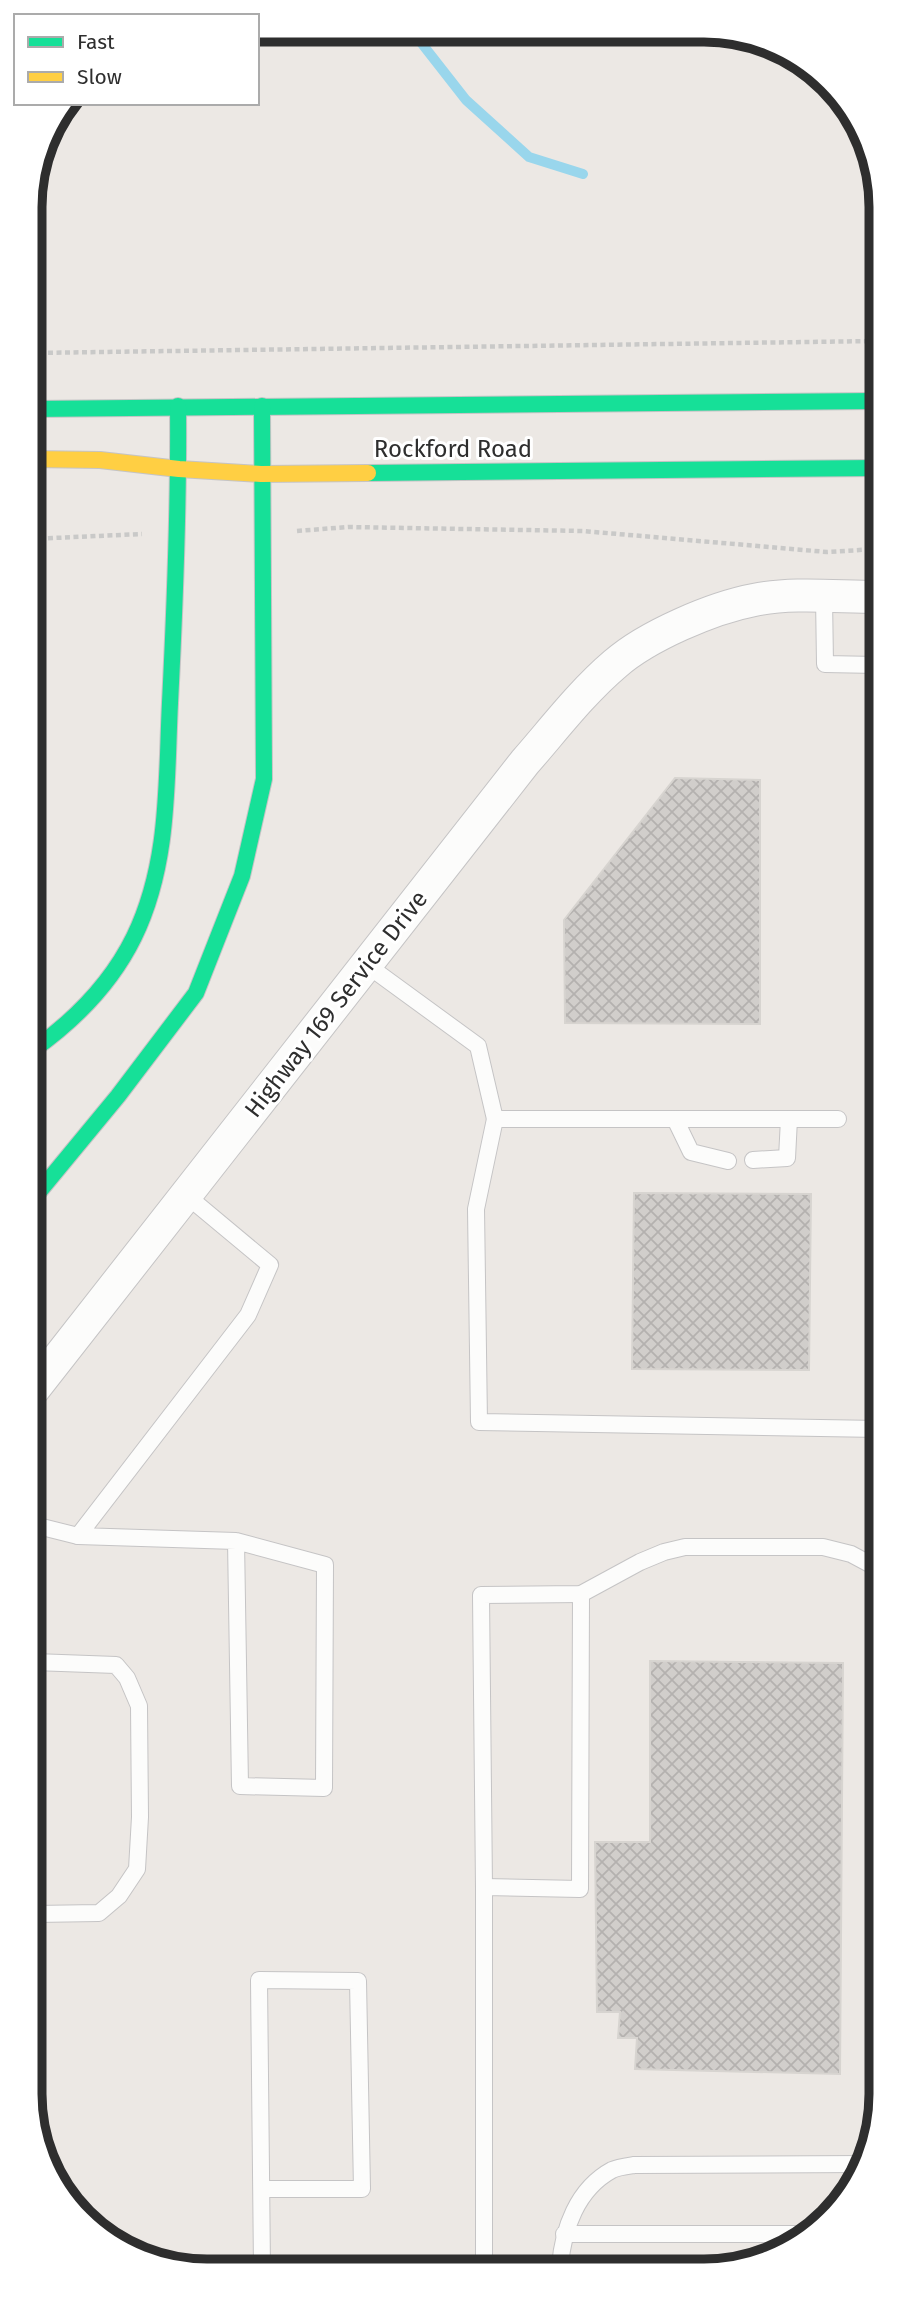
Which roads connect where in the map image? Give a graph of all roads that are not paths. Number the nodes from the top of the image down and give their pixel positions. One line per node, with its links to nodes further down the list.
1 (869, 401): 3 (main road, Rockford Road)
2 (177, 406): 3 (main road, Rockford Road); 4 (main road, Rockford Road); 7 (main road)
3 (261, 406): 8 (main road)
4 (42, 409)
5 (42, 459): 7 (main road, Rockford Road)
6 (869, 468): 8 (main road, Rockford Road)
7 (179, 469): 8 (main road, Rockford Road); 13 (main road)
8 (261, 474): 20 (main road)
9 (824, 597): 10 (street, Highway 169 Service Drive); 11 (lane); 12 (street, Highway 169 Service Drive)
10 (869, 597)
11 (869, 665)
12 (367, 965): 14 (lane); 21 (street, Highway 169 Service Drive)
13 (42, 1043)
14 (495, 1119): 15 (lane); 23 (lane)
15 (675, 1119): 16 (lane); 19 (lane)
16 (789, 1119): 17 (lane); 18 (lane)
17 (838, 1119)
18 (753, 1160)
19 (728, 1161)
20 (42, 1188)
21 (186, 1195): 22 (street, Highway 169 Service Drive); 25 (lane)
22 (42, 1379)
23 (869, 1429)
24 (42, 1527): 25 (lane)
25 (78, 1536): 26 (lane)
26 (236, 1541): 26 (lane)
27 (869, 1563): 28 (lane)
28 (581, 1594): 30 (lane); 30 (lane)
29 (42, 1662): 31 (lane)
30 (484, 1887): 37 (lane)
31 (42, 1914)
32 (853, 2164): 34 (lane)
33 (262, 2189): 33 (lane); 36 (lane)
34 (564, 2234): 35 (lane); 38 (lane)
35 (789, 2235)
36 (262, 2259)
37 (484, 2259)
38 (560, 2259)

